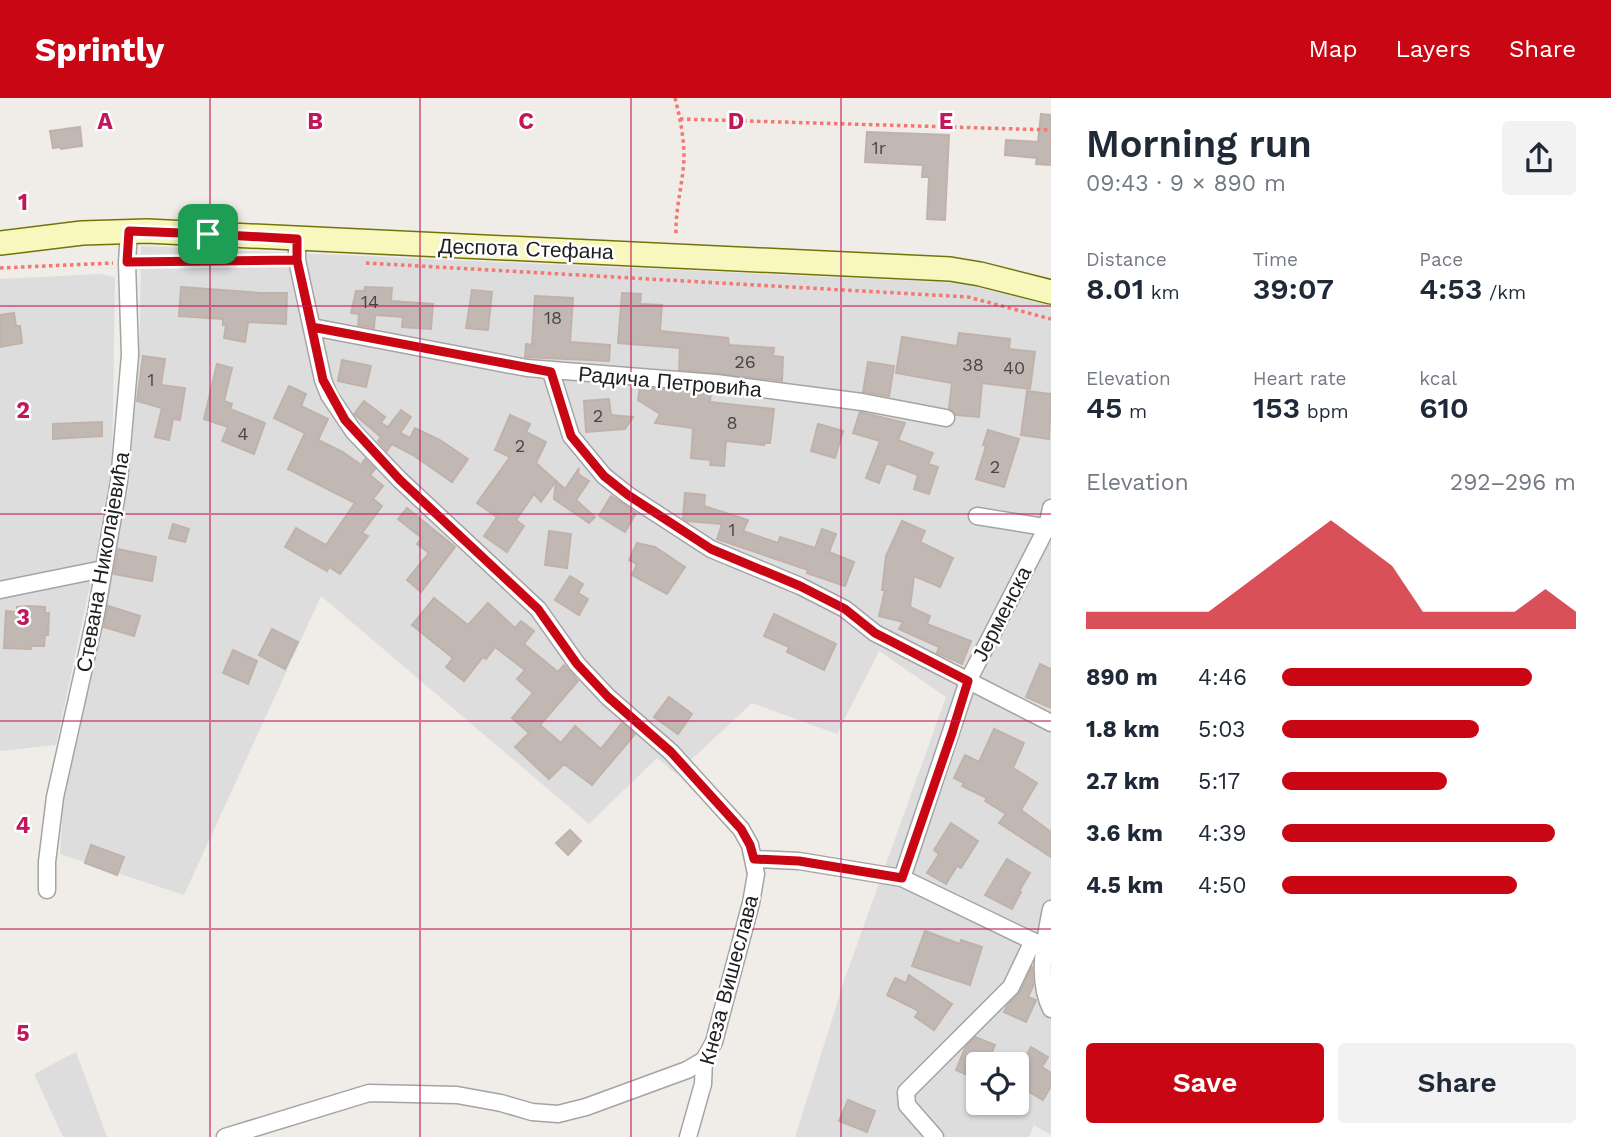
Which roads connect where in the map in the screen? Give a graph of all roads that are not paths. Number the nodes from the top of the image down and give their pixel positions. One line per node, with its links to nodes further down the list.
1 (129, 231): 2 (main road, Деспота Стефана); 3 (main road, Деспота Стефана); 11 (street, Стевана Николајевића)
2 (0, 243)
3 (297, 250): 4 (main road, Деспота Стефана); 5 (street, Кнеза Вишеслава)
4 (1051, 292)
5 (312, 327): 6 (street, Радича Петровића); 15 (street, Кнеза Вишеслава)
6 (551, 372): 7 (street, Радича Петровића); 13 (street)
7 (946, 418)
8 (1051, 508): 10 (street, Јерменска)
9 (977, 516): 10 (street)
10 (1049, 528): 13 (street, Јерменска)
11 (103, 569): 12 (street); 17 (street, Стевана Николајевића)
12 (0, 590)
13 (968, 681): 14 (street); 16 (street, Јерменска)
14 (1051, 723)
15 (754, 859): 16 (street); 21 (street, Кнеза Вишеслава)
16 (902, 878): 19 (street)
17 (47, 890)
18 (1051, 909): 19 (street)
19 (1038, 944): 20 (street); 24 (street)
20 (1051, 1009)
21 (704, 1060): 22 (street); 23 (street, Кнеза Вишеслава)
22 (225, 1137)
23 (688, 1137)
24 (934, 1137)

